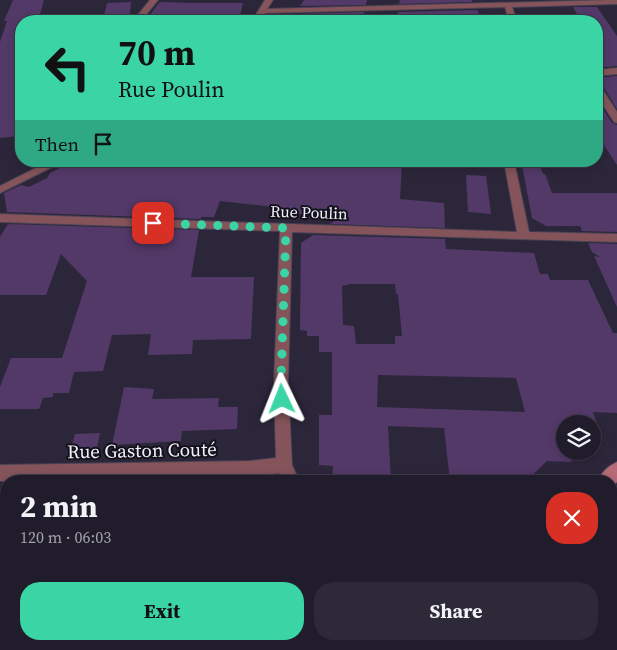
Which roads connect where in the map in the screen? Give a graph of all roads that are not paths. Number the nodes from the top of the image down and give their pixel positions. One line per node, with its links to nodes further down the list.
1 (154, 0): 6 (street)
2 (269, 0): 5 (street)
3 (617, 2): 4 (street)
4 (508, 5): 5 (street); 8 (street)
5 (263, 11): 7 (street)
6 (142, 15)
7 (260, 15)
8 (511, 15)
9 (617, 70): 10 (street)
10 (603, 72)
11 (603, 97): 12 (street)
12 (617, 120)
13 (47, 167): 15 (street)
14 (510, 167): 18 (street)
15 (0, 190)
16 (0, 218): 17 (street, Rue Poulin)
17 (286, 228): 18 (street, Rue Poulin); 20 (street)
18 (524, 236): 19 (street, Rue Poulin)
19 (617, 238)
20 (284, 465): 21 (street, Rue Gaston Couté); 22 (street)
21 (0, 474)
22 (288, 475)

